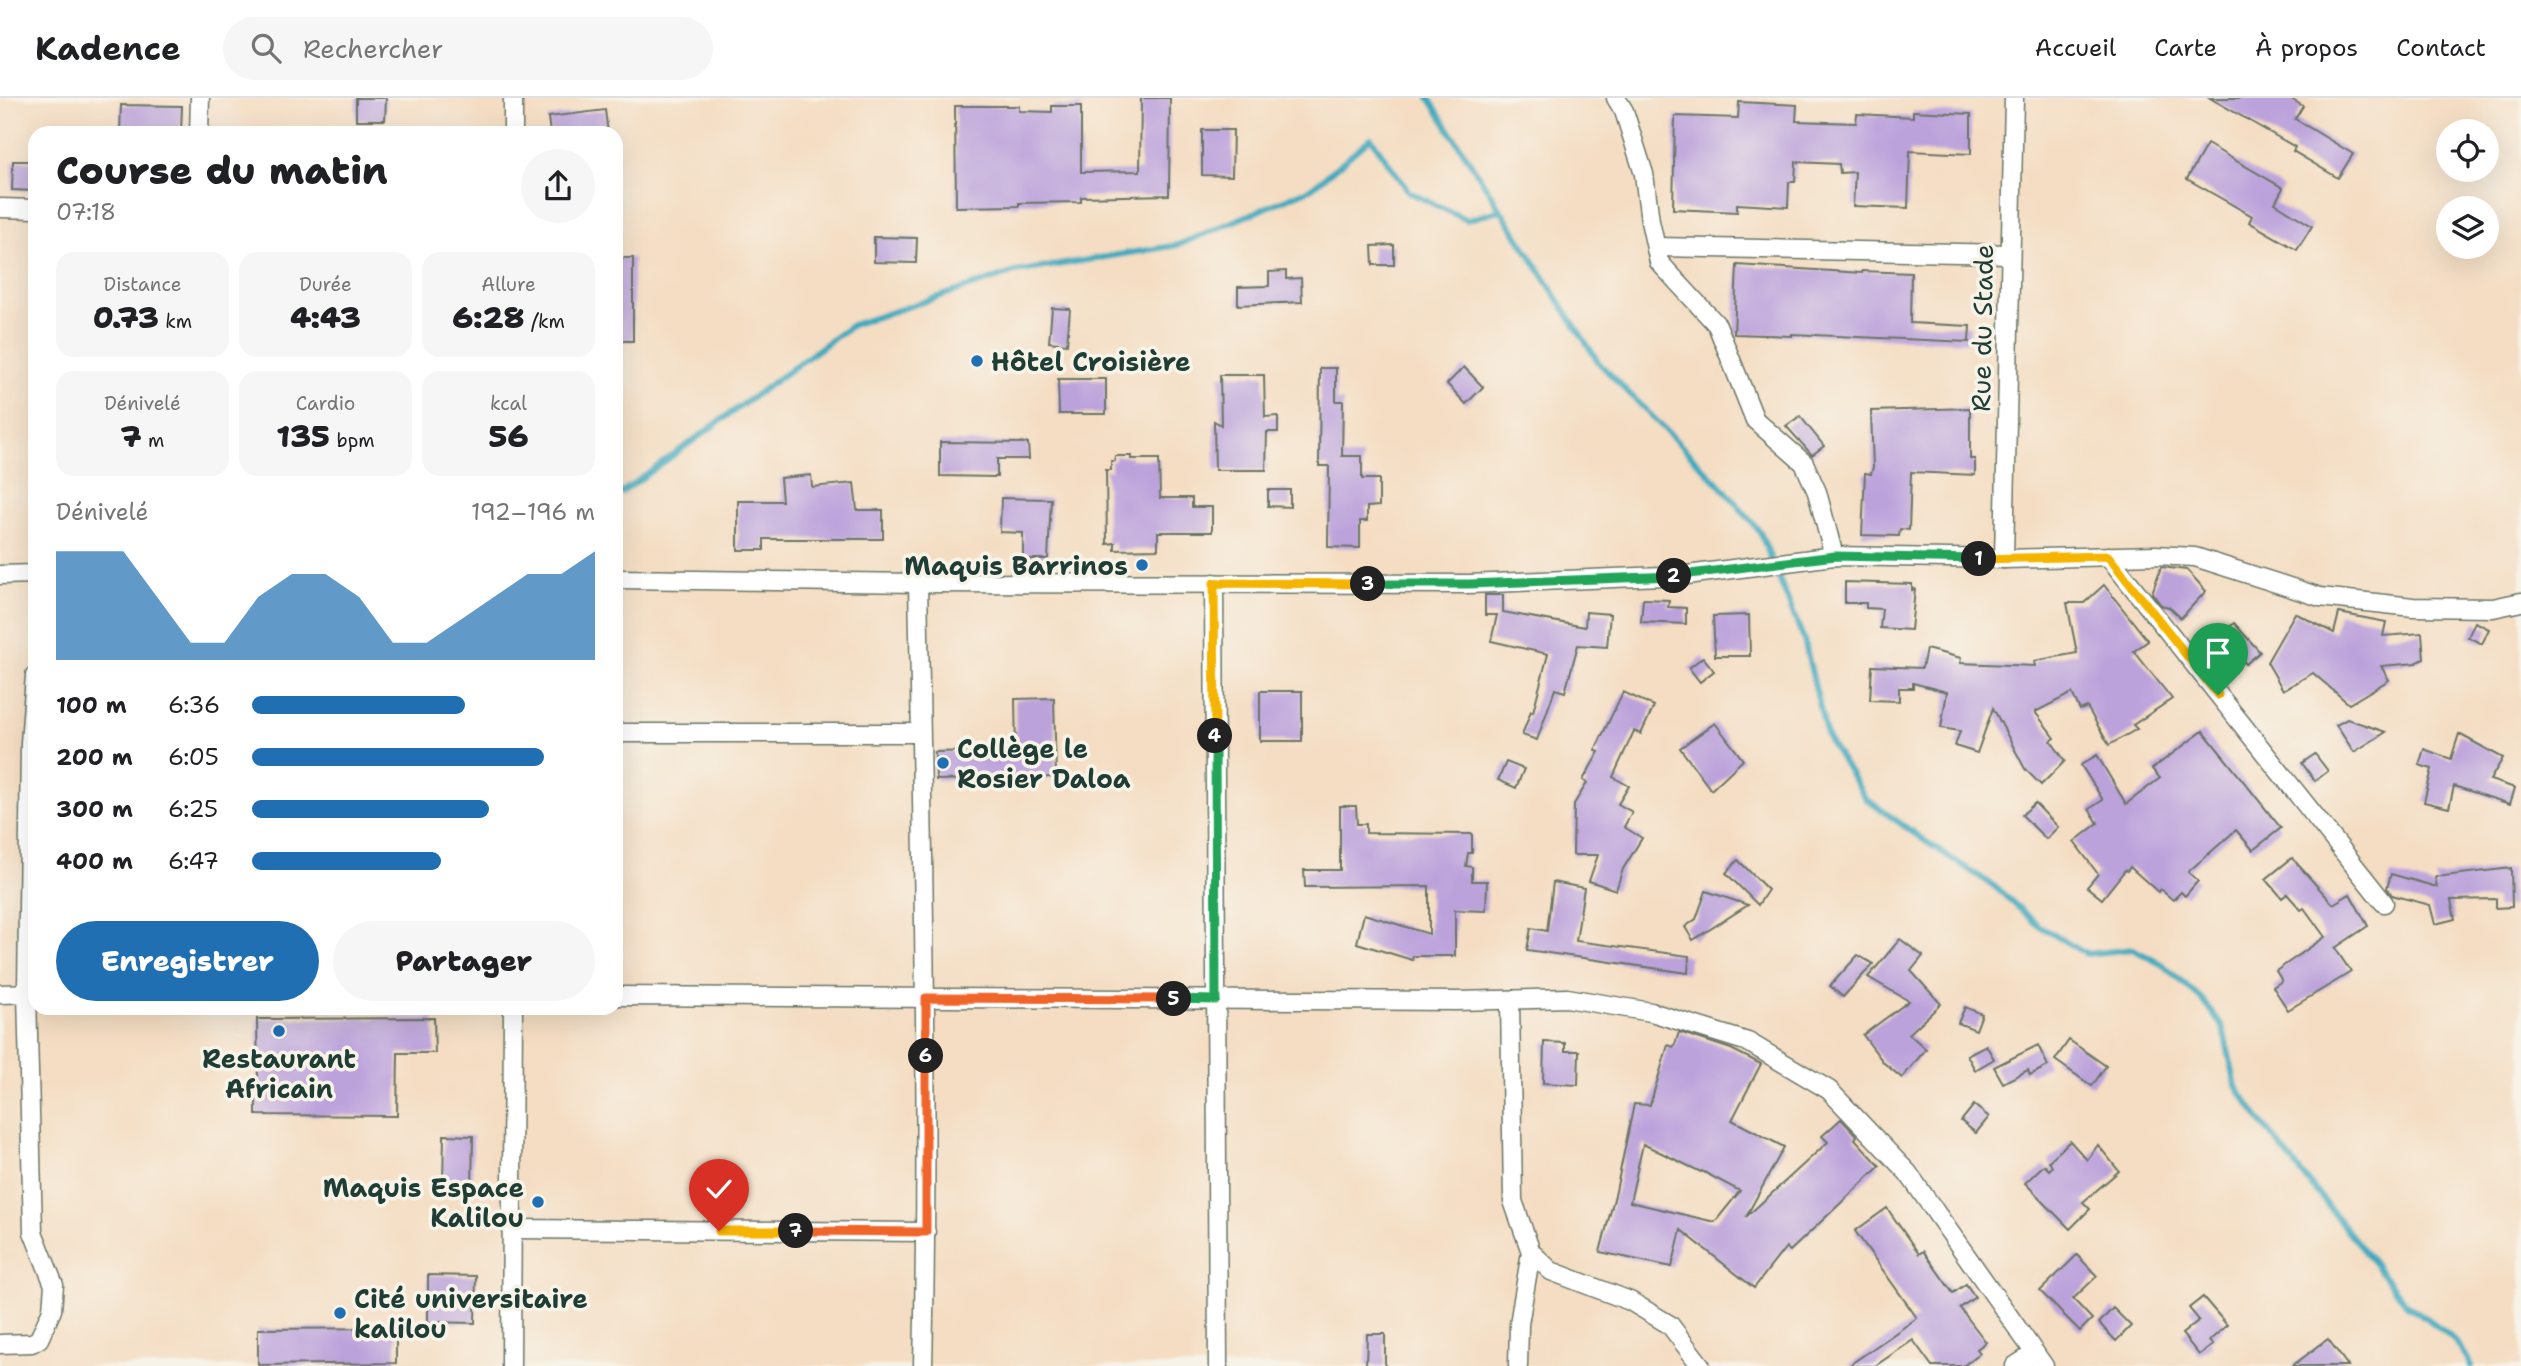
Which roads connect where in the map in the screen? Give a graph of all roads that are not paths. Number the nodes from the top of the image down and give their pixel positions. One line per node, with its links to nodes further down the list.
1 (200, 98): 5 (street)
2 (513, 98): 6 (street)
3 (1616, 98): 9 (street)
4 (2014, 98): 10 (street, Rue du Stade)
5 (199, 126)
6 (513, 126)
7 (0, 208): 8 (street)
8 (28, 209)
9 (1656, 247): 10 (street); 11 (street)
10 (2010, 254): 13 (street, Rue du Stade)
11 (1835, 556): 13 (street); 18 (street)
12 (2108, 556): 13 (street); 19 (street); 22 (street)
13 (2004, 559)
14 (28, 574): 15 (street)
15 (0, 575)
16 (623, 579): 17 (street)
17 (918, 583): 18 (street); 21 (street)
18 (1214, 583): 27 (street)
19 (2521, 601)
20 (623, 733): 21 (street)
21 (920, 733): 26 (street)
22 (2384, 903)
23 (28, 993): 24 (street)
24 (0, 994)
25 (623, 996): 26 (street)
26 (926, 998): 27 (street); 32 (street)
27 (1216, 1000): 28 (street); 38 (street)
28 (1510, 1000): 33 (street); 35 (street)
29 (31, 1015): 34 (street)
30 (513, 1015): 31 (street)
31 (512, 1230): 32 (street); 36 (street)
32 (926, 1232): 37 (street)
33 (1531, 1252): 39 (street); 40 (street)
34 (0, 1344)
35 (2039, 1359): 41 (street)
36 (511, 1366)
37 (923, 1366)
38 (1218, 1366)
39 (1518, 1366)
40 (1701, 1366)
41 (2015, 1366)

